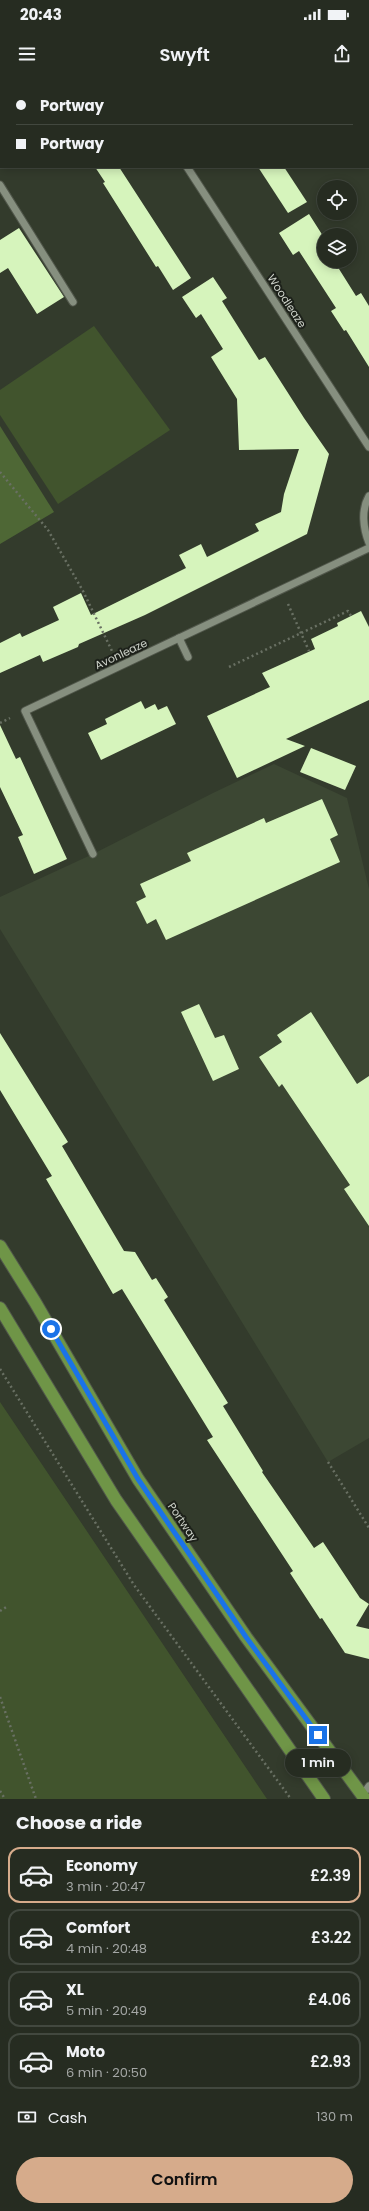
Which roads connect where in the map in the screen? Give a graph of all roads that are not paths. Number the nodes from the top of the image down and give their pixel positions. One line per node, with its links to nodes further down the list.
1 (188, 168): 4 (street, Woodleaze)
2 (0, 185): 3 (street)
3 (73, 302)
4 (369, 447)
5 (369, 496): 6 (street)
6 (369, 543)
7 (369, 548): 8 (street, Avonleaze)
8 (178, 638): 9 (street); 10 (street, Avonleaze)
9 (188, 657)
10 (93, 854)
11 (0, 1246): 13 (highway, Portway)
12 (0, 1308): 14 (highway)
13 (365, 1794)
14 (324, 1799)

